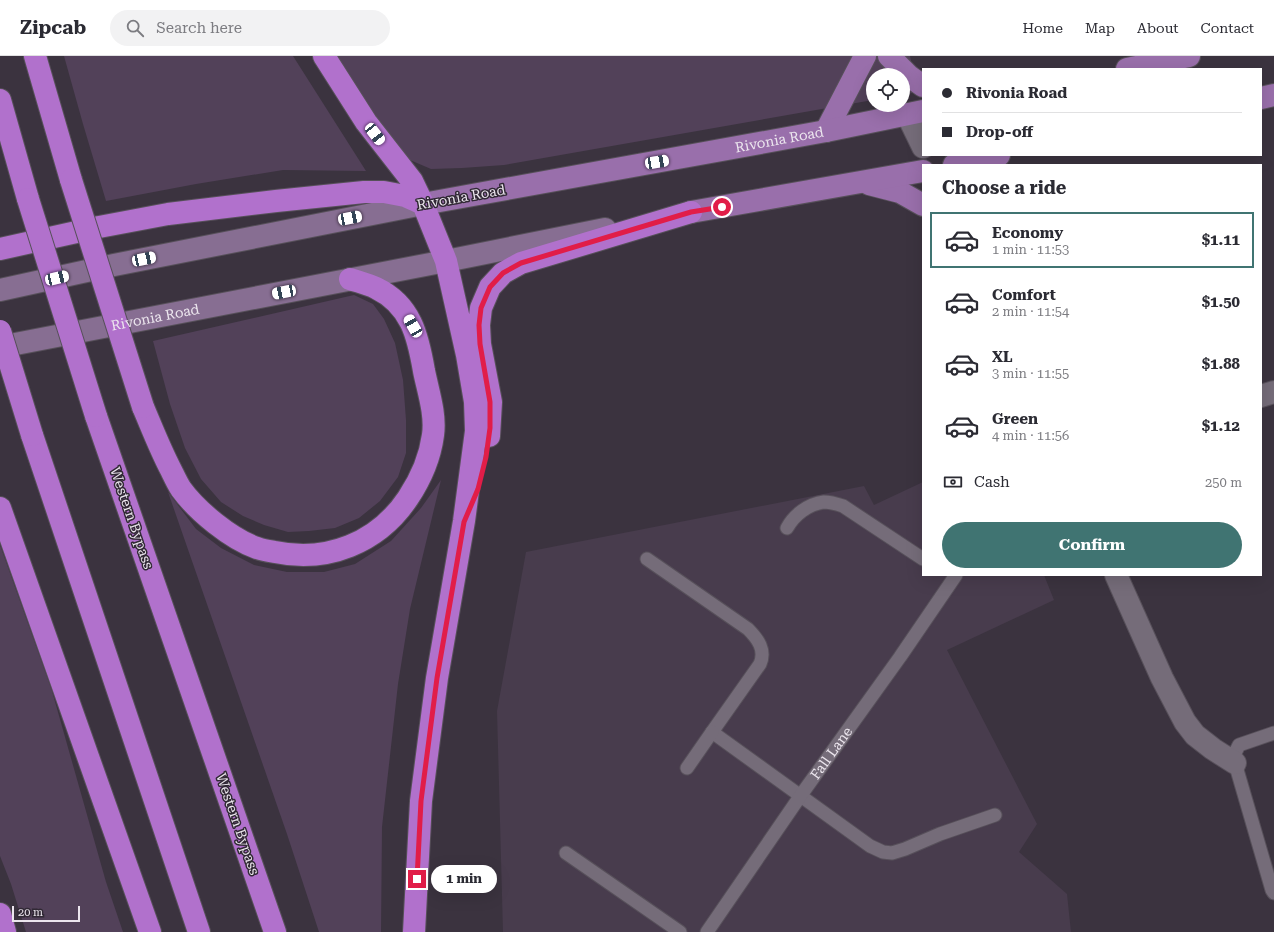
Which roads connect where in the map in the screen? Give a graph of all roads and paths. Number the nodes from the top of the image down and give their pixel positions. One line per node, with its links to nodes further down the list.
1 (35, 56): 23 (highway, bridge)
2 (324, 56): 18 (highway)
3 (865, 56): 12 (main road)
4 (889, 56): 7 (main road)
5 (1189, 56): 6 (main road)
6 (1132, 68)
7 (922, 85)
8 (1274, 95): 9 (main road)
9 (1262, 98)
10 (0, 100): 48 (highway, Western Bypass, bridge)
11 (915, 113): 12 (main road, Rivonia Road); 13 (street)
12 (826, 131): 18 (main road, Rivonia Road)
13 (922, 143)
14 (994, 156): 15 (main road)
15 (958, 164)
16 (922, 171): 17 (main road, Rivonia Road)
17 (858, 183): 19 (main road); 20 (main road, Rivonia Road)
18 (423, 204): 21 (highway); 22 (highway); 24 (main road, Rivonia Road)
19 (922, 204)
20 (691, 212): 22 (main road, Rivonia Road); 30 (highway)
21 (0, 249)
22 (446, 261): 23 (main road, Rivonia Road); 30 (highway)
23 (350, 279): 26 (main road, Rivonia Road)
24 (0, 290)
25 (0, 332): 47 (highway, bridge)
26 (0, 347)
27 (1274, 392): 28 (street)
28 (1262, 396)
29 (0, 508): 46 (highway)
30 (464, 522): 49 (highway)
31 (787, 528): 32 (lane)
32 (922, 558)
33 (647, 559): 36 (lane)
34 (952, 576): 40 (lane, Fall Lane)
35 (1116, 576): 38 (street)
36 (712, 732): 39 (lane); 40 (lane)
37 (1274, 733): 38 (lane)
38 (1235, 763): 43 (lane)
39 (687, 768)
40 (801, 795): 41 (lane); 51 (lane, Fall Lane)
41 (995, 815)
42 (566, 853): 50 (lane)
43 (1274, 893)
44 (0, 914): 45 (highway)
45 (5, 932)
46 (150, 932)
47 (200, 932)
48 (275, 932)
49 (414, 932)
50 (680, 932)
51 (707, 932)

